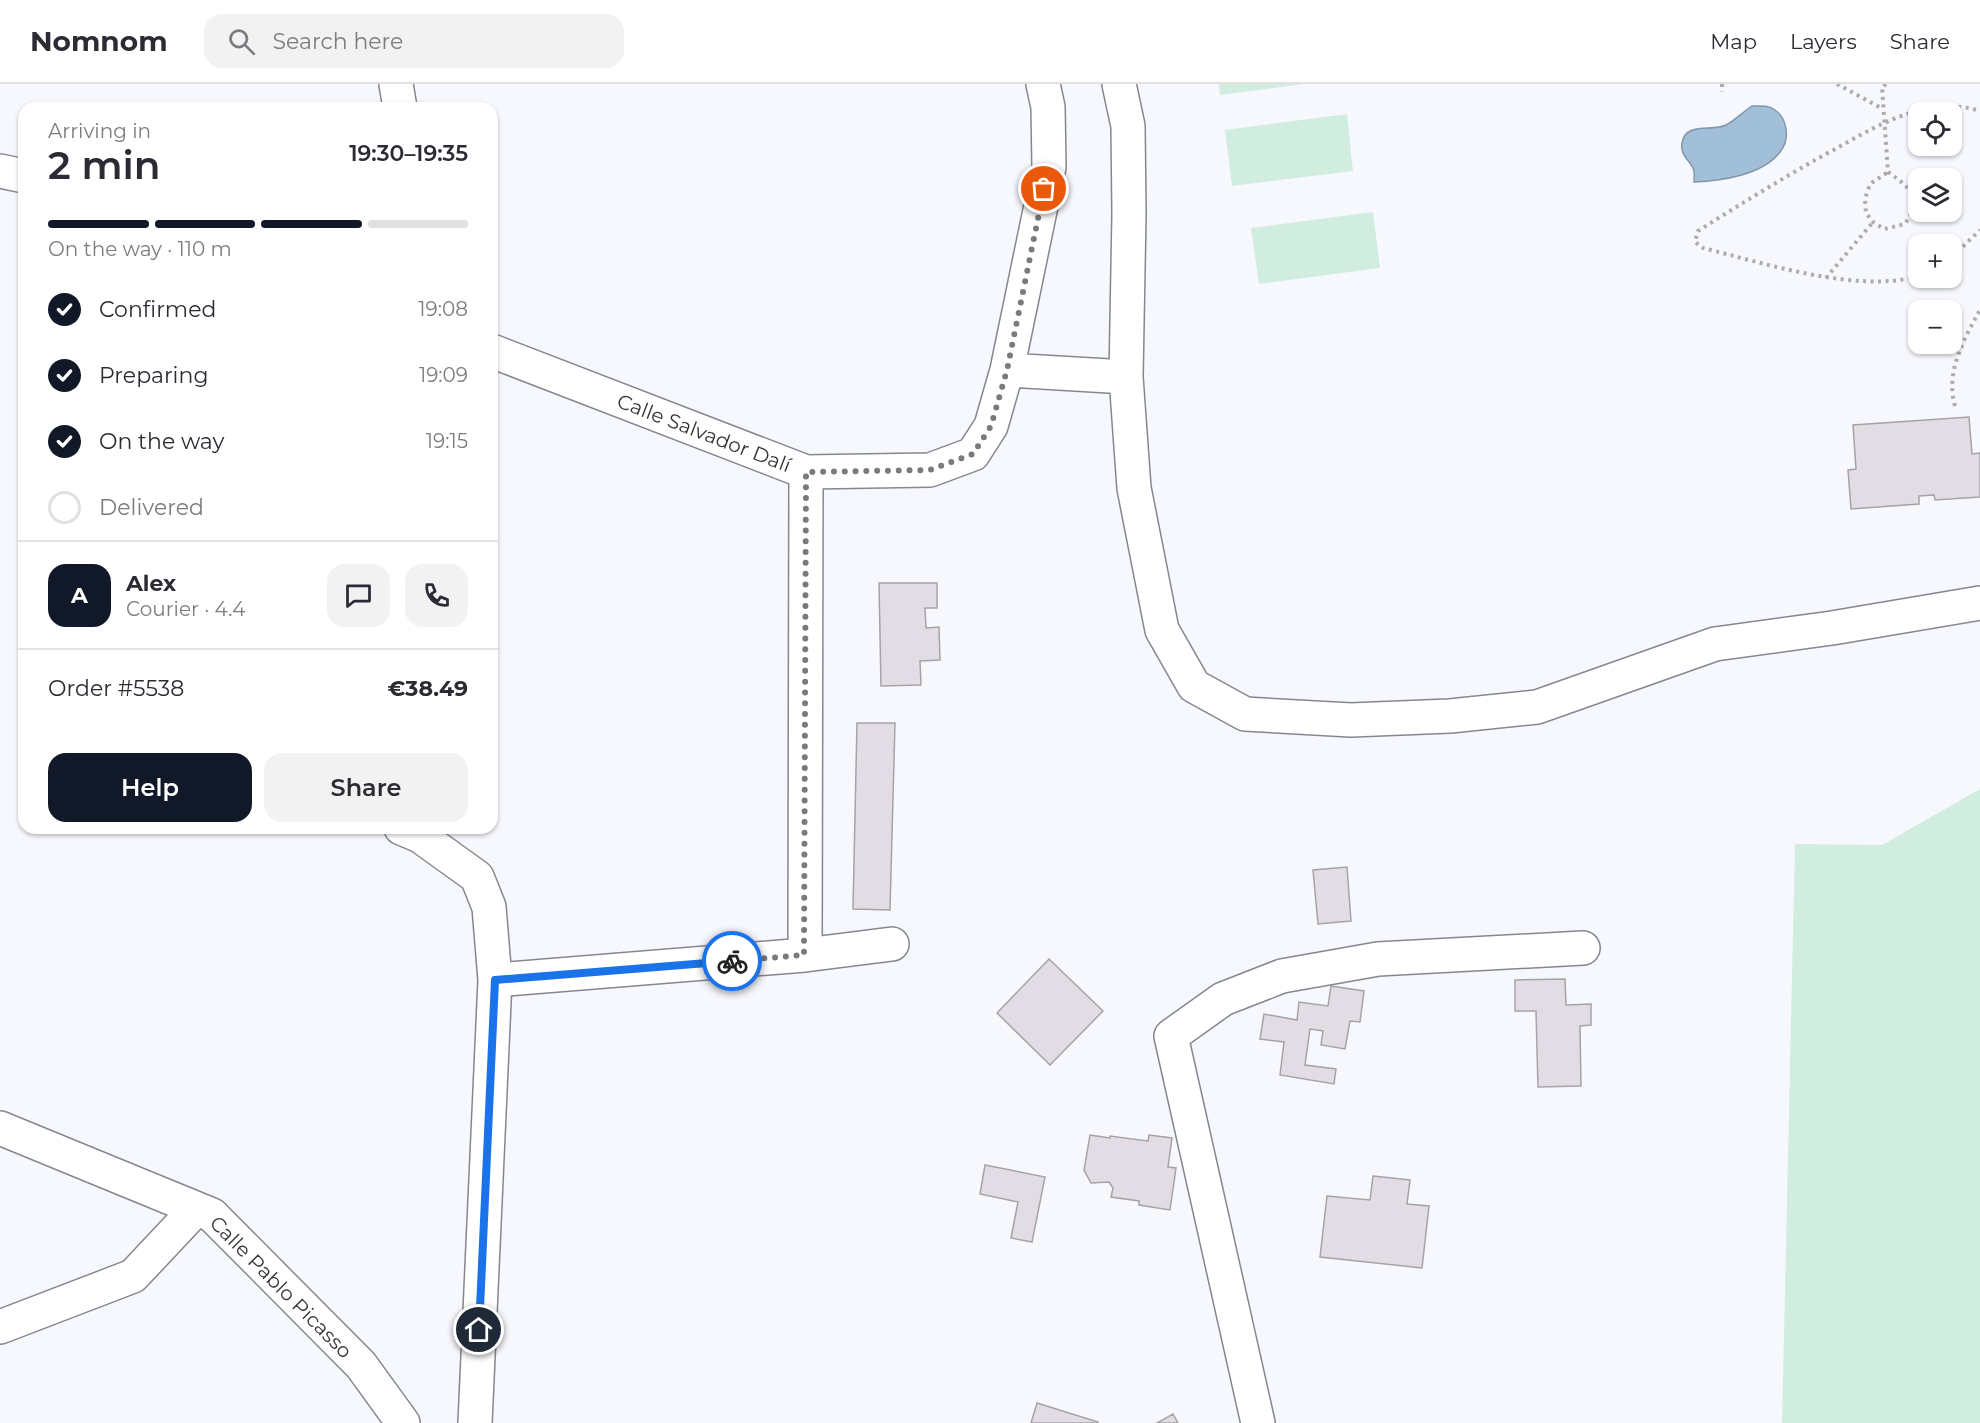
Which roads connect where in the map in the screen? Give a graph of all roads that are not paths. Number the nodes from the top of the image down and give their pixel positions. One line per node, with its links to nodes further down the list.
1 (396, 84): 4 (street)
2 (1043, 84): 8 (street, Calle Salvador Dalí)
3 (1119, 84): 9 (street)
4 (399, 102)
5 (0, 171): 6 (street)
6 (18, 175)
7 (498, 353): 10 (street, Calle Salvador Dalí)
8 (1007, 370): 9 (street); 10 (street, Calle Salvador Dalí)
9 (1126, 377): 11 (street)
10 (806, 472): 15 (street)
11 (1980, 603)
12 (415, 834): 16 (street)
13 (892, 944): 15 (street)
14 (1583, 948): 22 (street)
15 (804, 955): 16 (street)
16 (495, 980): 21 (street)
17 (0, 1128): 18 (street, Calle Pablo Picasso)
18 (196, 1209): 19 (street); 20 (street, Calle Pablo Picasso)
19 (0, 1327)
20 (403, 1423)
21 (475, 1423)
22 (1258, 1423)

